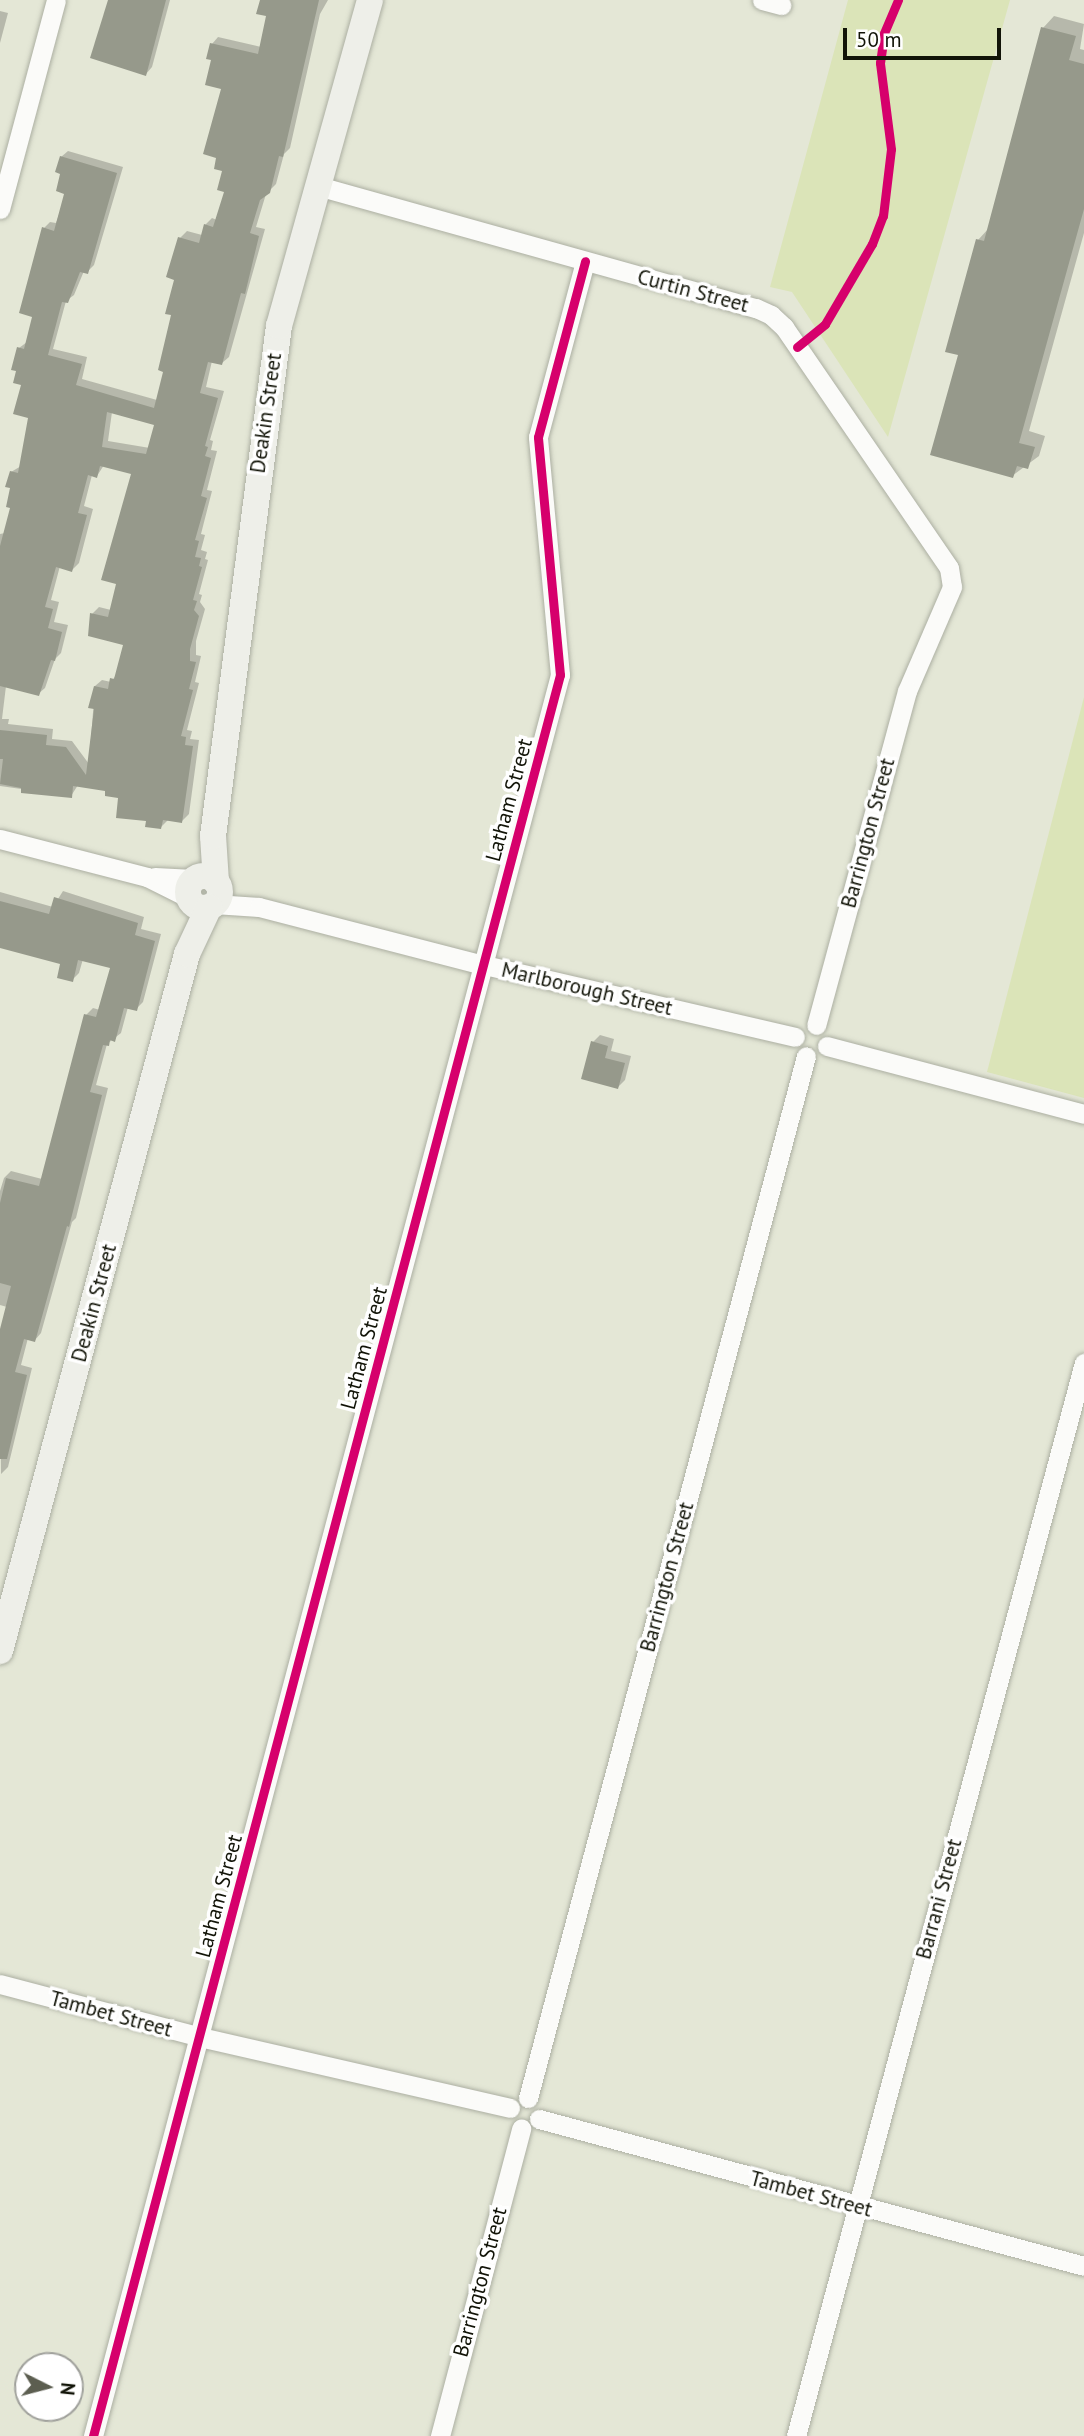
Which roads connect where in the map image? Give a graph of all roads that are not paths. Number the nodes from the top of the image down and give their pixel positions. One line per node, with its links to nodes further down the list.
1 (56, 0): 4 (street)
2 (370, 0): 3 (street, Deakin Street)
3 (318, 186): 5 (street, Curtin Street); 8 (street, Deakin Street)
4 (0, 209)
5 (585, 261): 6 (street, Curtin Street); 9 (street, Latham Street)
6 (928, 643): 10 (street, Barrington Street)
7 (0, 839): 8 (street, Marlborough Street)
8 (204, 892): 9 (street, Marlborough Street); 17 (street, Deakin Street)
9 (484, 965): 11 (street, Marlborough Street); 19 (street, Latham Street)
10 (816, 1025): 11 (street); 12 (street)
11 (795, 1037): 13 (street)
12 (827, 1046): 13 (street); 14 (street)
13 (806, 1056): 20 (street, Barrington Street)
14 (1084, 1114)
15 (1084, 1363): 16 (street, Barrani Street)
16 (1078, 1408): 24 (street, Barrani Street)
17 (0, 1651)
18 (0, 1984): 19 (street, Tambet Street)
19 (200, 2037): 21 (street, Tambet Street); 26 (street, Latham Street)
20 (528, 2098): 21 (street); 22 (street)
21 (509, 2108): 23 (street)
22 (539, 2119): 23 (street); 24 (street, Tambet Street)
23 (521, 2129): 27 (street, Barrington Street)
24 (856, 2207): 25 (street, Tambet Street); 28 (street, Barrani Street)
25 (1084, 2266)
26 (93, 2436)
27 (440, 2436)
28 (796, 2436)

